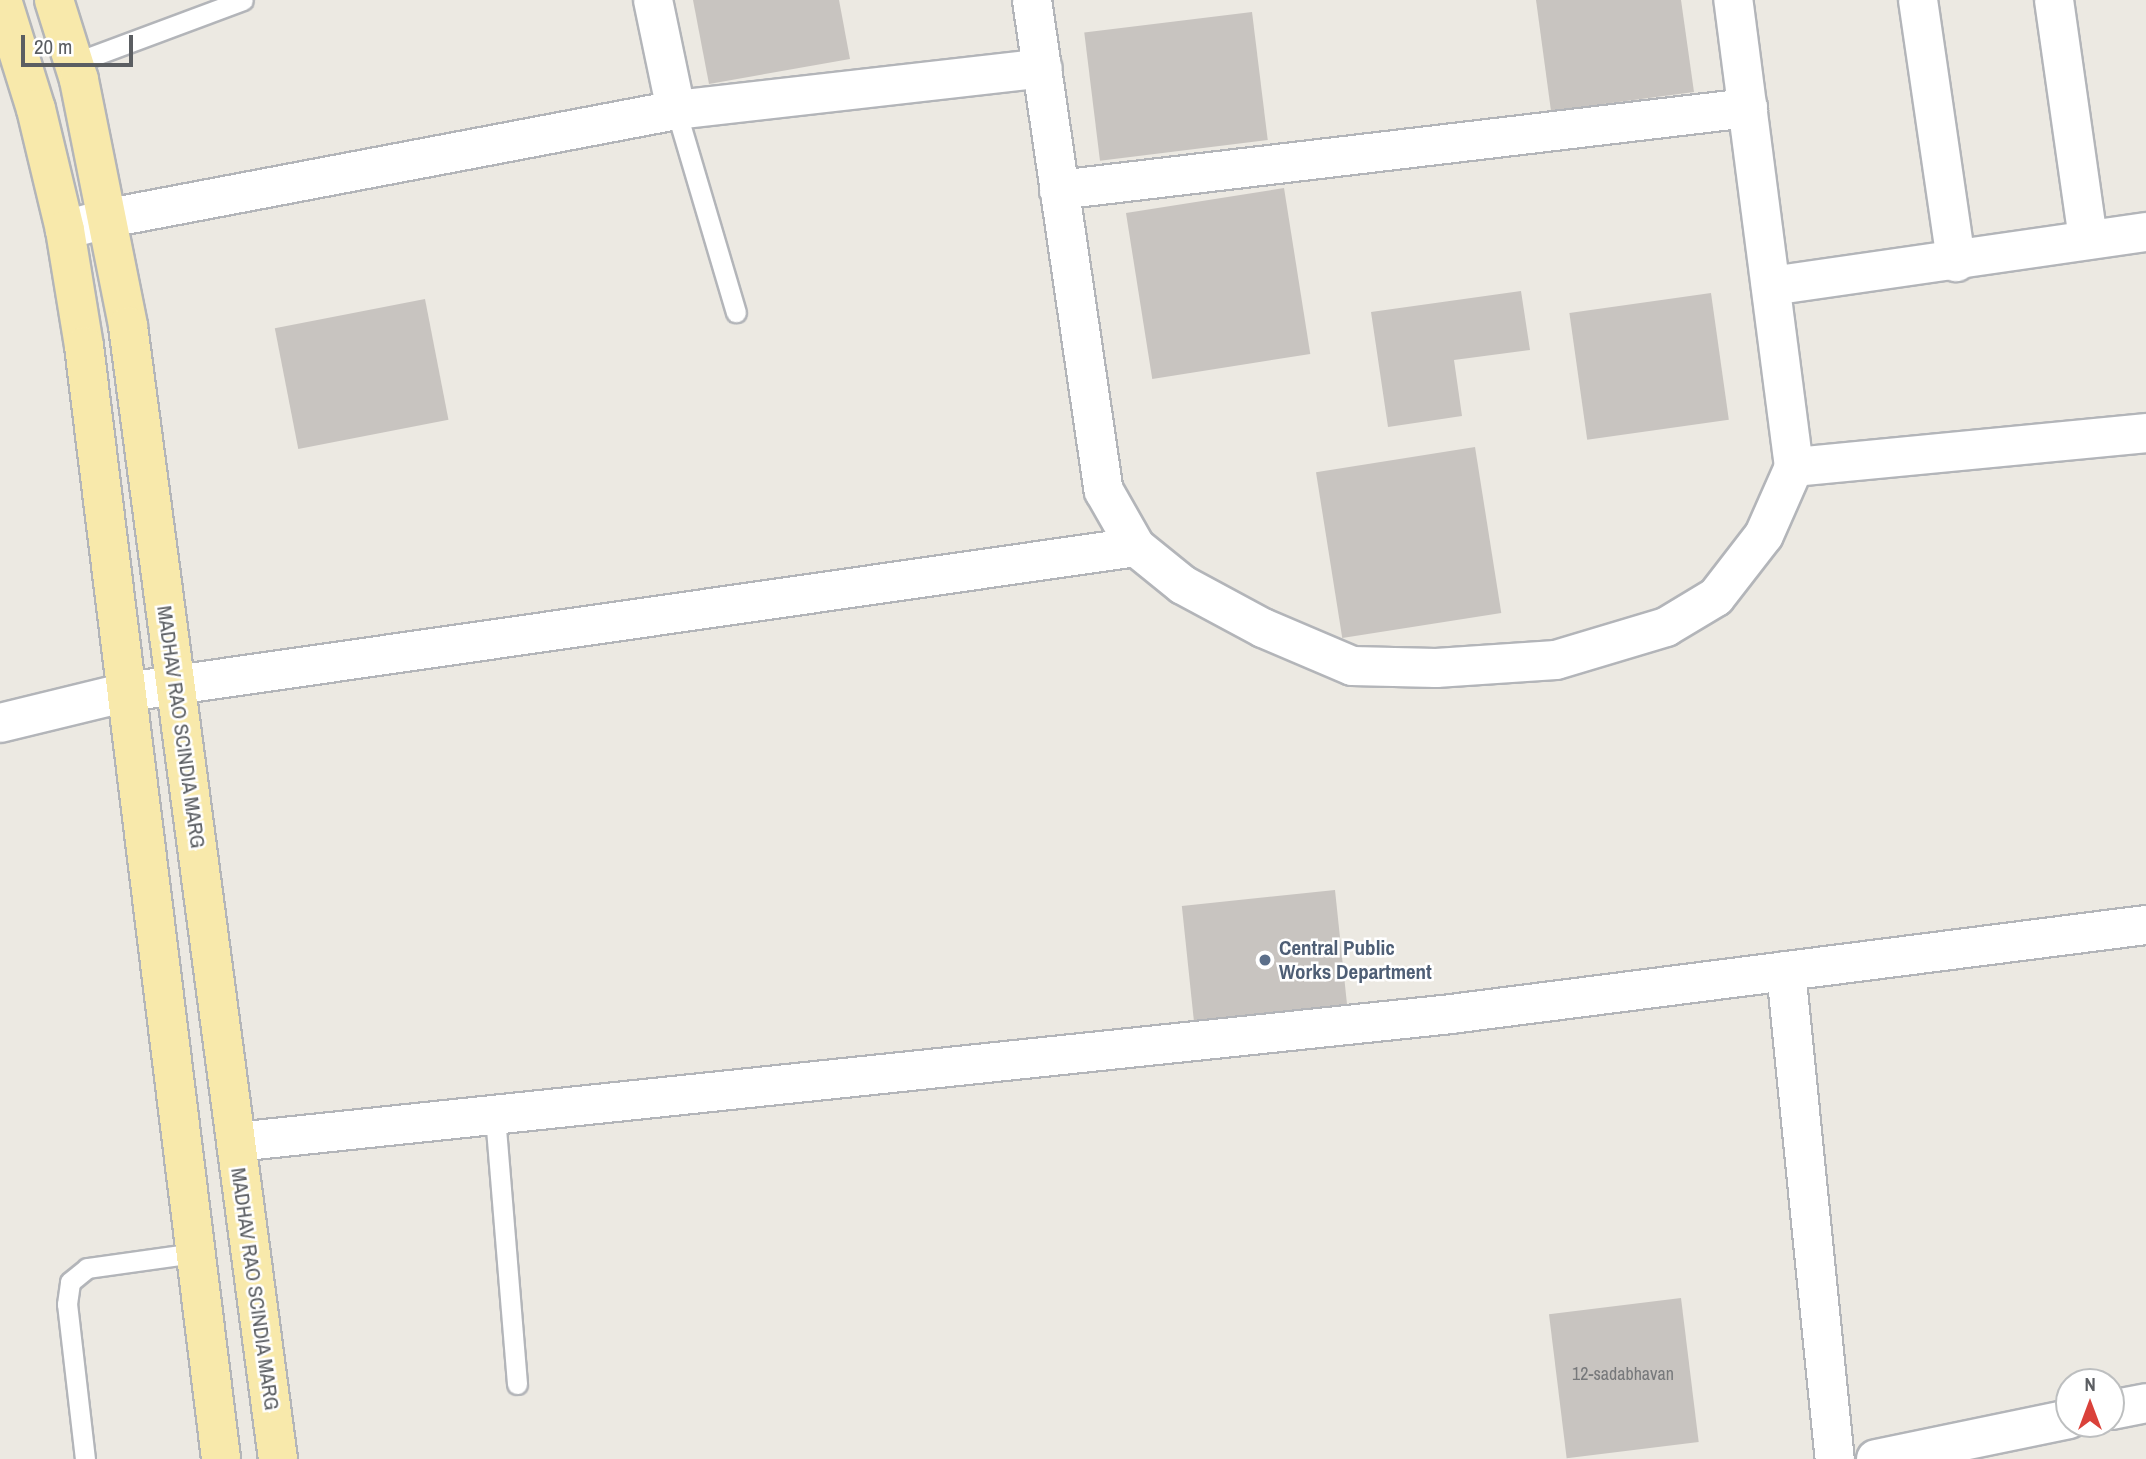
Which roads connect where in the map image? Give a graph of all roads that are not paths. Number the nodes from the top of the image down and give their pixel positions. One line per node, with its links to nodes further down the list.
1 (2, 0): 16 (main road)
2 (54, 0): 10 (main road, MADHAV RAO SCINDIA MARG)
3 (243, 0): 9 (lane)
4 (653, 0): 13 (street)
5 (1032, 0): 11 (street)
6 (1734, 0): 12 (street)
7 (1918, 0): 19 (street)
8 (2054, 0): 18 (street)
9 (198, 7): 10 (lane)
10 (74, 63): 15 (main road, MADHAV RAO SCINDIA MARG)
11 (1042, 68): 13 (street); 14 (street)
12 (1748, 108): 14 (street); 20 (street)
13 (676, 110): 15 (street); 21 (lane)
14 (1059, 190): 24 (street)
15 (109, 218): 16 (street); 25 (main road, MADHAV RAO SCINDIA MARG)
16 (65, 230): 26 (main road)
17 (2146, 232): 18 (street)
18 (2088, 240): 19 (street)
19 (1956, 262): 20 (street)
20 (1770, 286): 23 (street)
21 (736, 312)
22 (2146, 433): 23 (street)
23 (1794, 467): 24 (street)
24 (1136, 547): 25 (street)
25 (176, 686): 26 (street); 31 (main road, MADHAV RAO SCINDIA MARG)
26 (127, 692): 27 (street); 32 (main road)
27 (0, 723)
28 (2146, 925): 29 (street)
29 (1786, 971): 30 (street); 40 (street)
30 (495, 1115): 31 (street); 33 (lane)
31 (236, 1142): 39 (main road, MADHAV RAO SCINDIA MARG)
32 (195, 1253): 37 (lane); 38 (main road)
33 (517, 1384)
34 (2146, 1403): 35 (street)
35 (2125, 1407)
36 (2055, 1422): 41 (street)
37 (85, 1459)
38 (221, 1459)
39 (278, 1459)
40 (1835, 1459)
41 (1876, 1459)

